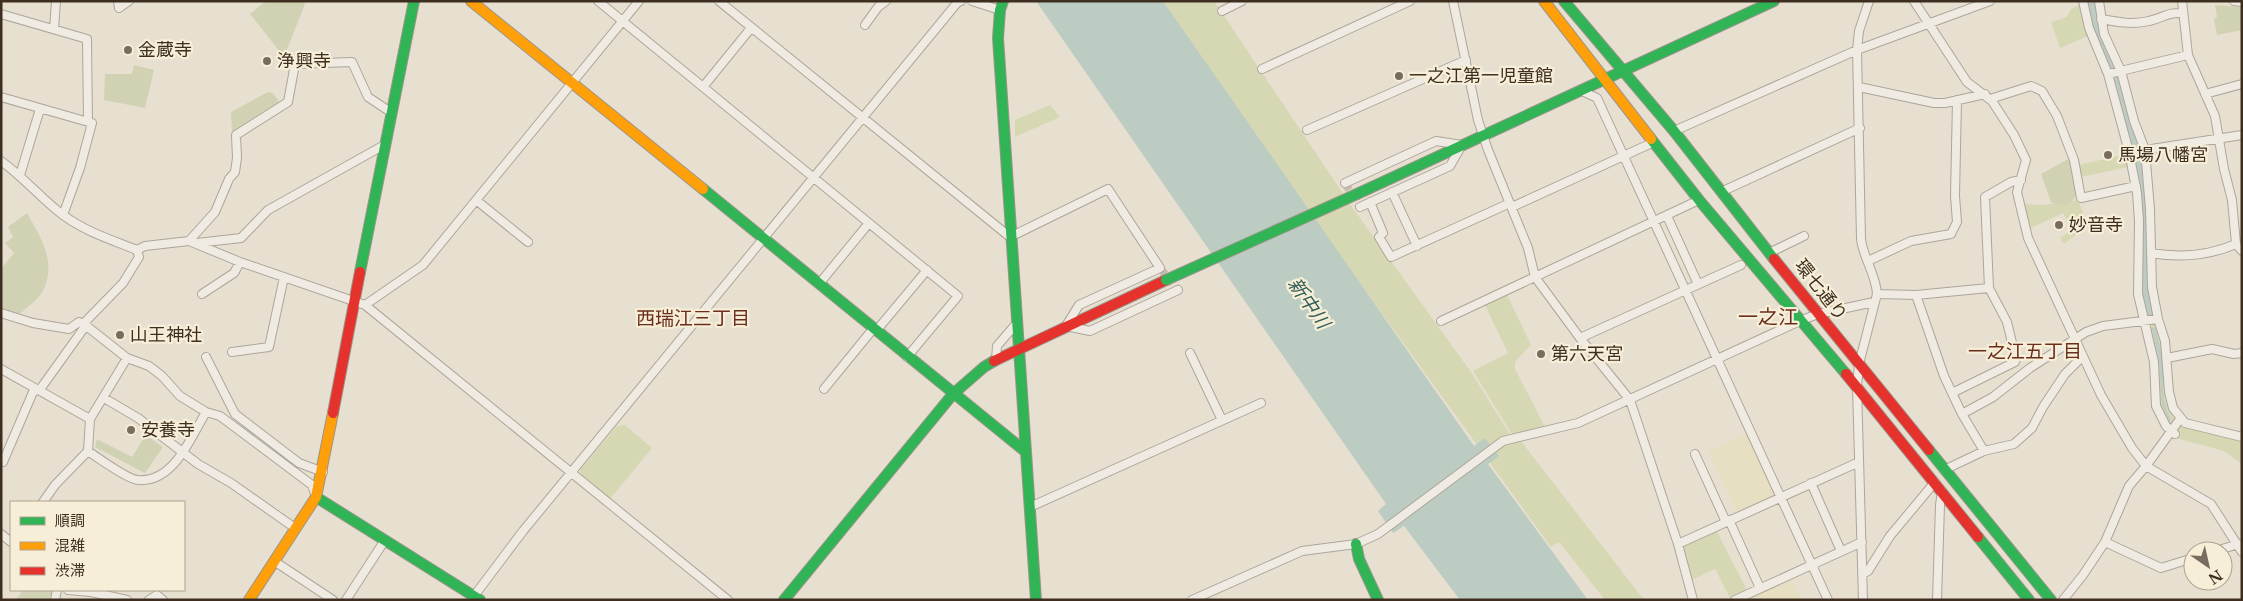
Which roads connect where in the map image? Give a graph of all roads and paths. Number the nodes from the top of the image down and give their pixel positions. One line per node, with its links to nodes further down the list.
1 (56, 1): 37 (street)
2 (118, 1): 3 (street)
3 (129, 1)
4 (414, 1): 55 (street)
5 (471, 1): 45 (street)
6 (598, 1): 33 (street)
7 (639, 1): 33 (street)
8 (719, 1): 36 (street)
9 (886, 1): 35 (street)
10 (972, 1): 28 (street)
11 (1242, 1): 29 (street)
12 (1410, 1): 41 (street)
13 (1453, 1): 40 (street)
14 (1535, 1): 44 (street)
15 (1544, 1): 44 (street, 環七通り)
16 (1564, 1): 42 (street, 環七通り)
17 (1571, 1): 42 (street)
18 (1774, 1): 42 (street)
19 (1869, 1): 38 (street)
20 (1914, 1): 34 (street)
21 (1990, 1): 34 (street)
22 (2083, 1): 43 (street)
23 (2099, 1): 32 (street)
24 (2182, 1): 30 (street)
25 (2234, 1): 27 (street)
26 (957, 2): 56 (street)
27 (2242, 2)
28 (1002, 6): 87 (street)
29 (1222, 11)
30 (2183, 12): 32 (street); 39 (street)
31 (1, 14): 37 (street)
32 (2101, 19): 43 (street)
33 (623, 22): 45 (street); 47 (street)
34 (1929, 23): 38 (street); 51 (street)
35 (865, 25)
36 (752, 28): 47 (street); 56 (street)
37 (54, 29): 57 (street)
38 (1857, 50): 48 (street); 60 (street)
39 (2188, 55): 43 (street); 50 (street)
40 (1466, 60): 59 (street); 62 (street)
41 (1262, 69)
42 (1625, 70): 44 (street); 60 (street, 環七通り)
43 (2113, 73): 67 (street); 74 (street)
44 (1604, 80): 49 (street); 64 (street, 環七通り)
45 (572, 84): 77 (street); 88 (street)
46 (2242, 84): 50 (street)
47 (703, 87): 71 (street)
48 (1859, 87): 53 (street); 58 (street)
49 (1582, 91): 62 (street); 68 (street)
50 (2205, 94): 63 (street)
51 (1987, 96): 53 (street); 72 (street); 74 (street)
52 (1, 97): 54 (street)
53 (1957, 100): 97 (street)
54 (40, 108): 57 (street); 70 (street)
55 (392, 113): 65 (street); 89 (street)
56 (863, 118): 71 (street); 87 (street)
57 (88, 121): 82 (street)
58 (1860, 128): 75 (street); 97 (street)
59 (1307, 130)
60 (1674, 131): 75 (street, 環七通り)
61 (2242, 135): 63 (street)
62 (1483, 136): 66 (street); 80 (street)
63 (2218, 139): 67 (street); 91 (street)
64 (1654, 142): 68 (street); 78 (street, 環七通り)
65 (386, 144): 89 (street); 111 (street)
66 (1462, 145): 73 (street); 76 (street); 122 (street, bridge)
67 (2145, 150): 96 (street)
68 (1624, 156): 80 (street); 84 (street)
69 (1, 161): 70 (street)
70 (20, 175): 82 (street)
71 (815, 177): 85 (street); 88 (street)
72 (2021, 180): 105 (street); 125 (street)
73 (1345, 183)
74 (2136, 186): 119 (street)
75 (1722, 191): 95 (street, 環七通り)
76 (1392, 192): 79 (street); 92 (street)
77 (476, 200): 90 (street); 113 (street)
78 (1699, 200): 83 (street); 116 (street, 環七通り)
79 (1370, 202): 81 (street); 92 (street)
80 (1511, 205): 92 (street); 102 (street)
81 (1360, 207)
82 (63, 215): 93 (street)
83 (1667, 216): 84 (street); 104 (street)
84 (1654, 222): 102 (street); 107 (street)
85 (869, 223): 100 (street); 103 (street)
86 (1804, 236): 95 (street)
87 (1010, 237): 121 (street); 122 (street)
88 (764, 240): 103 (street); 163 (street)
89 (192, 242): 93 (street); 98 (street)
90 (528, 242)
91 (2236, 244): 94 (street); 96 (street)
92 (1417, 246)
93 (137, 250): 120 (street)
94 (2242, 251)
95 (1771, 252): 115 (street, 環七通り)
96 (2151, 253): 117 (street)
97 (1868, 261): 109 (street)
98 (240, 262): 101 (street); 108 (street)
99 (1741, 265): 104 (street)
100 (927, 270): 123 (street); 132 (street)
101 (284, 277): 111 (street); 127 (street)
102 (1536, 277): 118 (street); 124 (street)
103 (819, 284): 123 (street)
104 (1698, 284): 107 (street)
105 (1989, 288): 110 (street); 142 (street)
106 (1178, 290): 122 (street)
107 (1685, 290): 124 (street); 136 (street)
108 (202, 294)
109 (1877, 294): 110 (street); 112 (street)
110 (1916, 295): 142 (street)
111 (354, 300): 113 (street); 162 (street)
112 (1874, 302): 115 (street); 137 (street)
113 (365, 305): 163 (street)
114 (1, 313): 120 (street)
115 (1818, 314): 116 (street); 137 (street, 環七通り)
116 (1802, 320): 136 (street); 139 (street, 環七通り)
117 (2158, 320): 119 (street); 134 (street)
118 (1441, 321)
119 (2144, 321): 125 (street); 151 (street)
120 (84, 324): 133 (street); 141 (street)
121 (1016, 324): 126 (street); 135 (street)
122 (1066, 326): 126 (street)
123 (874, 330): 132 (street); 140 (street)
124 (1580, 338): 145 (street)
125 (2074, 338): 130 (street); 148 (street)
126 (1018, 349): 135 (street); 156 (street)
127 (232, 352)
128 (1190, 353): 150 (street)
129 (2242, 353): 134 (street)
130 (2083, 356): 154 (street); 160 (street)
131 (206, 357): 162 (street)
132 (907, 357): 143 (street)
133 (127, 358): 144 (street); 147 (street)
134 (2167, 358): 151 (street)
135 (996, 360): 143 (street)
136 (1718, 360): 145 (street); 168 (street)
137 (1859, 364): 139 (street); 161 (street, 環七通り)
138 (1, 369): 141 (street)
139 (1857, 387): 159 (street); 164 (street, 環七通り)
140 (824, 389)
141 (37, 390): 149 (street); 158 (street)
142 (1952, 393): 148 (street)
143 (952, 394): 156 (street); 194 (street)
144 (104, 398): 149 (street); 153 (street)
145 (1630, 400): 176 (street); 177 (street)
146 (1261, 403): 150 (street)
147 (206, 412): 153 (street); 167 (street)
148 (1962, 414): 154 (street)
149 (90, 419): 155 (street)
150 (1222, 420): 170 (street)
151 (2175, 427): 152 (street); 160 (street)
152 (2242, 437)
153 (183, 451): 155 (street); 172 (street)
154 (1984, 451): 161 (street)
155 (88, 452): 169 (street)
156 (1026, 452): 170 (street)
157 (1696, 454): 171 (street)
158 (3, 462)
159 (1859, 462): 165 (street); 174 (street)
160 (2146, 466): 175 (street); 178 (street)
161 (1944, 470): 204 (street, 環七通り)
162 (323, 472): 167 (street)
163 (572, 472): 186 (street); 193 (street)
164 (1935, 482): 166 (street, 環七通り); 183 (street)
165 (1811, 483): 168 (street); 179 (street)
166 (1942, 491): 202 (street); 203 (street, 環七通り)
167 (316, 496): 172 (street); 173 (street)
168 (1781, 496): 171 (street); 182 (street)
169 (44, 501)
170 (1030, 507): 195 (street)
171 (1728, 521): 177 (street); 184 (street)
172 (294, 528): 180 (street)
173 (385, 540): 186 (street); 192 (street)
174 (1862, 542): 179 (street); 183 (street)
175 (2105, 542): 181 (street); 205 (street)
176 (1356, 544): 196 (street); 197 (street)
177 (1678, 544): 198 (street)
178 (2240, 548)
179 (1841, 551): 182 (street)
180 (274, 561): 190 (street); 191 (street)
181 (2183, 561)
182 (1812, 564): 184 (street); 200 (street)
183 (1863, 574): 201 (street)
184 (1760, 588): 199 (street)
185 (80, 591): 187 (street)
186 (475, 599)
187 (125, 600)
188 (150, 600): 189 (street)
189 (163, 600)
190 (249, 600)
191 (333, 600)
192 (346, 600)
193 (728, 600)
194 (784, 600)
195 (1036, 600)
196 (1192, 600)
197 (1378, 600)
198 (1693, 600)
199 (1735, 600)
200 (1828, 600)
201 (1863, 600)
202 (1937, 600)
203 (2029, 600)
204 (2051, 600)
205 (2063, 600)

